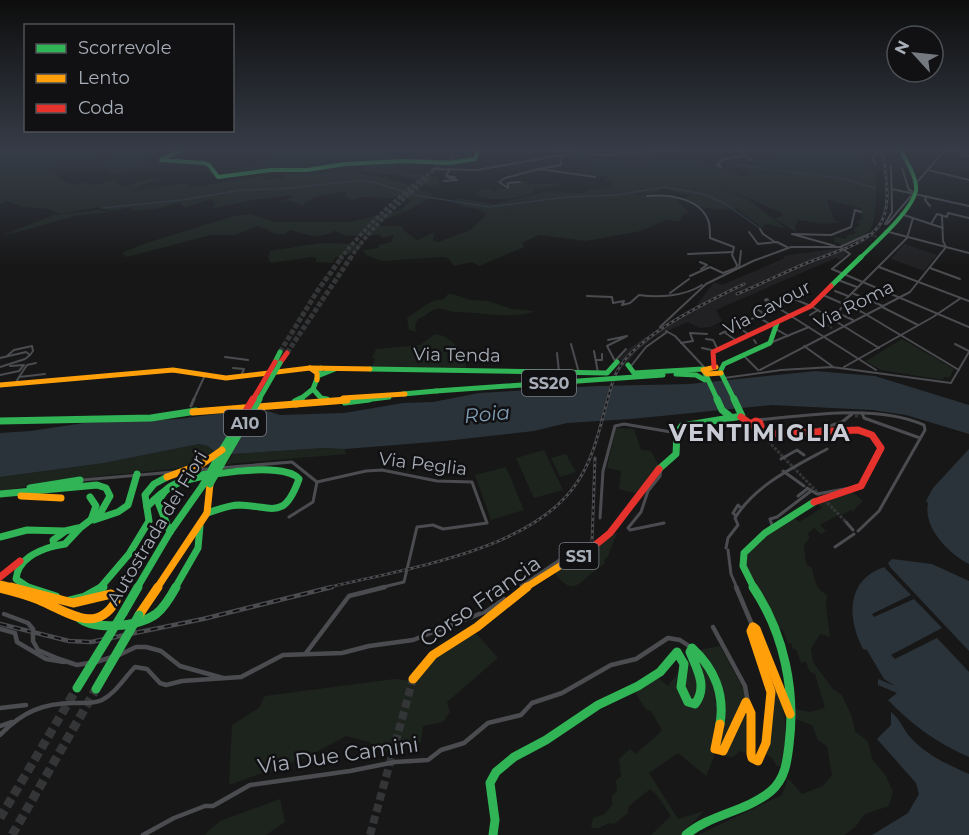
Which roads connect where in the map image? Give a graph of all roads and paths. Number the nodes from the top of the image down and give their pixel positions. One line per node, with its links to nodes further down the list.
1 (892, 189): 4 (street); 16 (street)
2 (909, 189): 4 (street)
3 (914, 189): 4 (main road)
4 (913, 194): 6 (street); 11 (main road, Via Cavour); 16 (street)
5 (647, 196): 29 (street)
6 (926, 196): 7 (street); 8 (street)
7 (930, 206)
8 (969, 207)
9 (934, 210): 12 (street)
10 (861, 212): 25 (street)
11 (901, 214): 14 (street); 18 (main road, Via Cavour)
12 (937, 214): 13 (street); 17 (street)
13 (942, 216): 15 (street); 19 (street)
14 (913, 218): 17 (street); 23 (street)
15 (969, 218)
16 (889, 220): 18 (street)
17 (932, 224): 19 (street)
18 (886, 226): 23 (street); 37 (main road, Via Cavour)
19 (944, 228): 26 (street)
20 (760, 229): 24 (street)
21 (749, 231): 24 (street)
22 (869, 234): 25 (street)
23 (907, 237): 26 (street); 33 (street)
24 (777, 242): 27 (street)
25 (838, 247): 27 (street); 37 (street, bridge)
26 (946, 247): 30 (street); 34 (street, Via Roma)
27 (788, 248): 35 (street)
28 (741, 251): 35 (street)
29 (733, 252): 31 (street); 35 (street)
30 (969, 253)
31 (688, 254)
32 (700, 262): 36 (street)
33 (879, 267): 40 (street); 41 (street)
34 (930, 268): 38 (street); 41 (street, Via Roma)
35 (737, 269): 36 (street); 42 (street)
36 (700, 272): 47 (street)
37 (844, 274): 39 (main road, Via Cavour); 40 (street)
38 (960, 279)
39 (838, 280): 43 (street); 44 (main road, Via Cavour)
40 (862, 282): 43 (street); 45 (street)
41 (919, 282): 52 (street, Via Roma); 53 (street)
42 (706, 284): 47 (street); 73 (street)
43 (857, 287): 46 (street)
44 (832, 289): 48 (main road, Via Cavour); 50 (street)
45 (883, 290): 51 (street); 52 (street)
46 (851, 293): 50 (street); 58 (street)
47 (670, 294): 49 (street)
48 (823, 295): 56 (street); 57 (main road, Via Cavour)
49 (587, 296)
50 (848, 296): 56 (street)
51 (883, 296)
52 (900, 297): 58 (street, Via Roma); 63 (street)
53 (961, 298): 55 (street); 63 (street)
54 (769, 302): 59 (street)
55 (969, 302)
56 (842, 303): 66 (street)
57 (811, 306): 59 (street); 62 (street); 67 (main road, Via Cavour)
58 (883, 306): 66 (street, Via Roma); 69 (street)
59 (777, 307): 64 (street); 67 (street)
60 (755, 308): 64 (street)
61 (841, 308): 68 (street)
62 (818, 310): 65 (street); 72 (street)
63 (938, 314): 69 (street); 75 (street)
64 (760, 315): 70 (street); 71 (street)
65 (810, 315)
66 (866, 315): 68 (street, Via Roma); 77 (street)
67 (791, 316): 71 (main road, Via Cavour); 74 (street)
68 (854, 320): 72 (street, Via Roma)
69 (918, 325): 77 (street)
70 (737, 326): 80 (street); 83 (street)
71 (774, 326): 78 (street); 80 (main road, Via Cavour); 85 (main road)
72 (843, 326): 79 (street, Via Roma); 90 (street)
73 (660, 327)
74 (808, 327): 78 (street); 79 (street)
75 (969, 327)
76 (702, 329): 84 (street)
77 (900, 335): 90 (street); 116 (street)
78 (788, 336): 85 (street)
79 (824, 337): 88 (street, Via Roma); 103 (street)
80 (752, 338): 83 (main road, Via Cavour)
81 (706, 339): 92 (street)
82 (608, 340): 106 (street)
83 (737, 341): 92 (main road, Via Cavour)
84 (681, 343): 109 (street); 119 (street)
85 (770, 343): 99 (main road)
86 (571, 344): 121 (street)
87 (956, 344): 95 (street)
88 (804, 346): 112 (street); 117 (street, Via Roma)
89 (702, 348): 92 (street)
90 (879, 348): 103 (street)
91 (626, 349): 106 (street)
92 (717, 350): 120 (main road, Via Cavour)
93 (594, 351): 105 (street)
94 (284, 352): 107 (main road, Autostrada dei Fiori / A10)
95 (969, 352): 116 (street)
96 (557, 353): 118 (street)
97 (602, 354): 105 (street)
98 (30, 355): 100 (street); 100 (street); 111 (street)
99 (743, 355): 117 (street); 120 (main road)
100 (7, 356): 102 (street)
101 (225, 357): 104 (street)
102 (0, 358)
103 (859, 359): 113 (street); 115 (street)
104 (248, 360)
105 (596, 360): 122 (street)
106 (616, 361): 122 (main road)
107 (278, 362): 147 (main road, Autostrada dei Fiori / A10, bridge); 164 (main road, Autostrada dei Fiori / A10, bridge)
108 (36, 363): 129 (street)
109 (628, 365): 119 (main road)
110 (10, 366): 125 (street)
111 (0, 367)
112 (832, 367): 113 (street); 117 (street)
113 (844, 367): 115 (street)
114 (233, 368): 128 (street)
115 (868, 368): 116 (street)
116 (959, 370)
117 (760, 371): 120 (street)
118 (559, 372): 121 (main road, Via Tenda); 127 (main road, Via Tenda)
119 (704, 372): 120 (main road); 124 (main road, SS20); 132 (main road)
120 (721, 372): 138 (main road)
121 (579, 373): 122 (main road, Via Tenda)
122 (598, 373)
123 (45, 374): 129 (street)
124 (676, 374): 132 (main road); 134 (main road, SS20, bridge)
125 (0, 375)
126 (205, 375): 128 (main road, Via Tenda); 130 (main road, Via Tenda); 137 (street)
127 (319, 375): 128 (main road, Via Tenda); 133 (main road)
128 (241, 376)
129 (19, 377): 130 (street)
130 (15, 384): 131 (main road, Via Tenda)
131 (0, 386)
132 (711, 389): 139 (main road)
133 (312, 394): 134 (main road); 136 (main road)
134 (405, 394): 135 (main road); 136 (main road, SS20, bridge)
135 (320, 405)
136 (258, 406): 137 (main road, SS20)
137 (194, 409): 141 (main road, SS20); 141 (main road)
138 (739, 414): 139 (main road); 139 (main road); 142 (main road)
139 (722, 415): 144 (main road)
140 (858, 416): 142 (street); 143 (street); 145 (street); 145 (street)
141 (0, 420)
142 (760, 428): 143 (main road)
143 (815, 431): 157 (main road)
144 (677, 433): 150 (main road, Corso Francia / SS1); 166 (street)
145 (920, 438): 173 (street)
146 (827, 449): 151 (street)
147 (222, 450): 163 (main road, bridge); 174 (main road, Autostrada dei Fiori / A10, bridge)
148 (804, 455): 149 (street)
149 (782, 459)
150 (660, 467): 169 (street); 181 (main road, Corso Francia / SS1)
151 (783, 471): 156 (street); 189 (street)
152 (241, 472): 163 (main road); 164 (main road); 174 (main road)
153 (137, 474): 154 (street); 155 (street); 167 (main road)
154 (80, 480): 159 (main road)
155 (317, 482): 165 (street); 192 (street, Via Peglia)
156 (807, 489): 157 (street); 160 (street); 172 (street)
157 (852, 489): 172 (main road)
158 (0, 494): 159 (main road)
159 (9, 494): 162 (main road); 167 (main road)
160 (798, 496)
161 (90, 497): 167 (main road)
162 (62, 498)
163 (147, 507): 185 (main road)
164 (207, 513): 170 (main road, Autostrada dei Fiori / A10)
165 (289, 517)
166 (600, 518)
167 (90, 520): 171 (main road)
168 (846, 522): 173 (street)
169 (664, 523)
170 (200, 526): 187 (main road); 197 (main road, Autostrada dei Fiori / A10, bridge)
171 (80, 528): 175 (main road); 177 (main road)
172 (773, 528): 201 (main road)
173 (855, 531): 179 (street)
174 (170, 532): 196 (main road, Autostrada dei Fiori / A10, bridge)
175 (65, 533): 176 (main road); 177 (main road); 178 (main road)
176 (0, 537)
177 (68, 541): 178 (main road)
178 (54, 546): 180 (main road)
179 (834, 547)
180 (43, 548): 182 (main road); 184 (main road)
181 (572, 560): 192 (street); 195 (main road, Corso Francia / SS1)
182 (0, 578)
183 (0, 588): 184 (main road); 187 (main road)
184 (59, 599): 185 (main road)
185 (69, 602): 187 (main road)
186 (2, 614): 193 (street, bridge)
187 (78, 617)
188 (713, 627): 198 (street)
189 (753, 627): 198 (main road); 201 (main road)
190 (0, 630): 193 (street)
191 (692, 648): 198 (main road); 205 (street, Via Due Camini); 206 (main road)
192 (306, 652): 194 (street)
193 (65, 661): 194 (street)
194 (226, 678): 202 (street)
195 (413, 679)
196 (77, 688)
197 (96, 689)
198 (748, 703)
199 (26, 705): 200 (street)
200 (0, 708)
201 (790, 715): 207 (main road)
202 (13, 722): 203 (street); 204 (street)
203 (0, 726)
204 (0, 735)
205 (143, 835)
206 (493, 835)
207 (686, 835)

